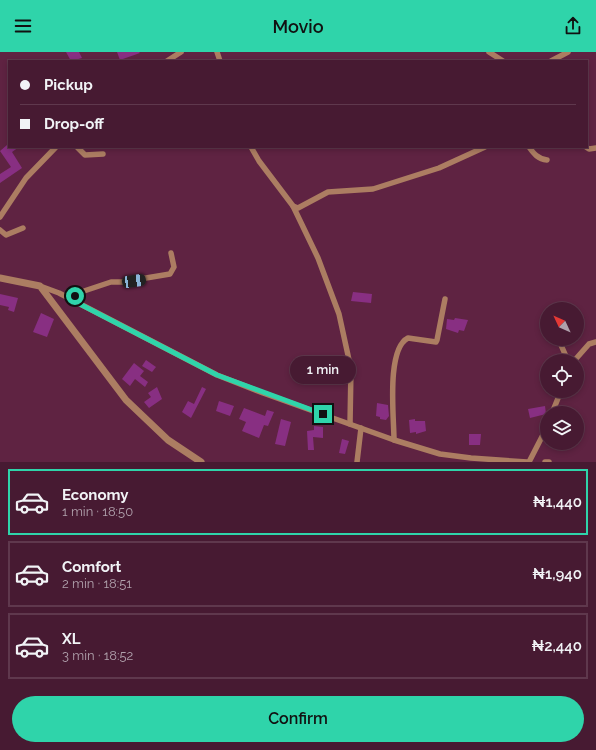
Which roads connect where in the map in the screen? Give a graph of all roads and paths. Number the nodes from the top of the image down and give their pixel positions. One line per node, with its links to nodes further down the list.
1 (181, 52): 4 (street)
2 (489, 52): 5 (street)
3 (568, 52): 6 (street)
4 (169, 60)
5 (501, 60)
6 (552, 60)
7 (55, 148): 15 (street)
8 (78, 148): 12 (street)
9 (252, 148): 14 (street)
10 (482, 148): 14 (street)
11 (530, 148): 13 (street)
12 (103, 154)
13 (547, 160)
14 (293, 206): 25 (street)
15 (0, 217)
16 (23, 228): 17 (street)
17 (0, 230)
18 (171, 253): 22 (street)
19 (0, 278): 20 (street)
20 (40, 286): 22 (street); 29 (street)
21 (445, 299): 27 (street)
22 (72, 300): 25 (street)
23 (596, 342): 24 (street)
24 (580, 354)
25 (350, 424): 26 (street)
26 (361, 428): 27 (street); 30 (street)
27 (394, 440): 31 (street)
28 (540, 440): 31 (street)
29 (201, 462)
30 (357, 462)
31 (528, 462)
32 (546, 462): 33 (street)
33 (549, 462)

